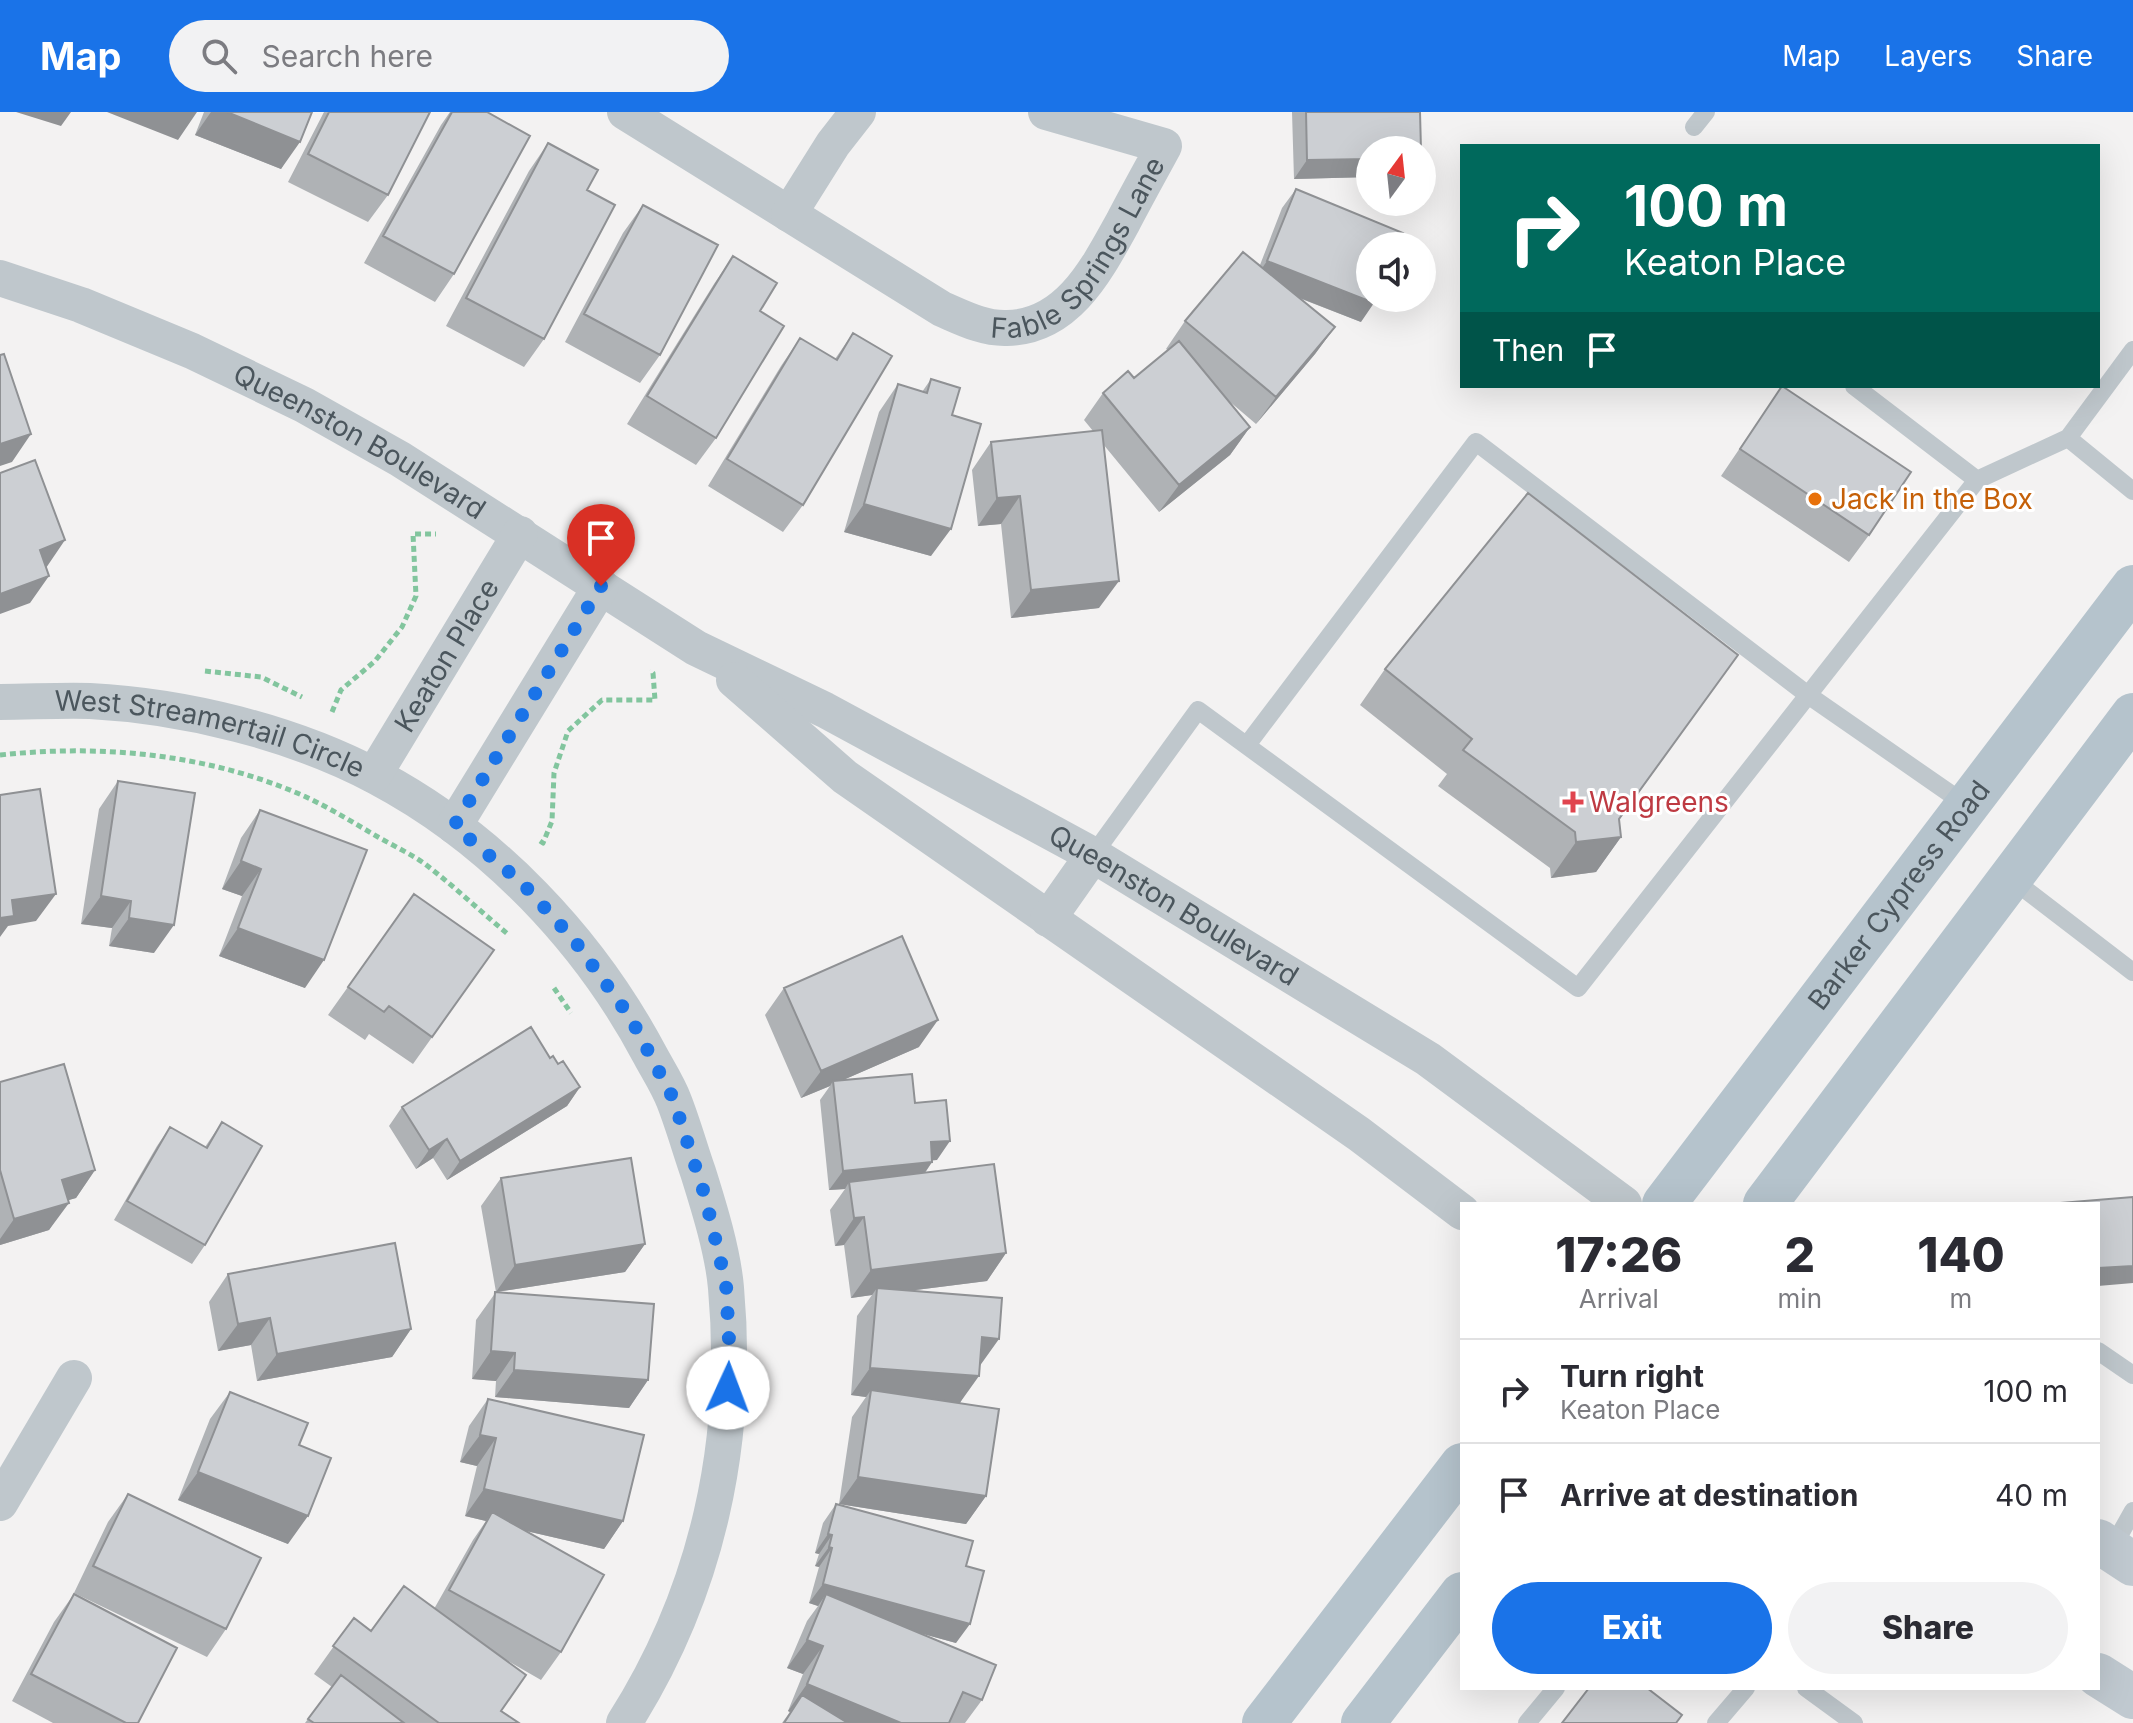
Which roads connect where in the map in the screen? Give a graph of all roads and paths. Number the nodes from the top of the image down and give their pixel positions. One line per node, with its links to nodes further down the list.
1 (625, 112): 4 (street, Fable Springs Lane)
2 (858, 112): 4 (street)
3 (1046, 112): 4 (street, Fable Springs Lane)
4 (789, 214)
5 (0, 278): 12 (street, Queenston Boulevard)
6 (2133, 350): 8 (lane)
7 (1857, 388): 9 (lane)
8 (2068, 438): 9 (lane); 10 (lane)
9 (1977, 480): 16 (lane)
10 (2133, 491)
11 (413, 534): 19 (path)
12 (520, 534): 13 (street, Queenston Boulevard); 23 (street, Keaton Place)
13 (601, 586): 15 (street, Queenston Boulevard); 25 (street)
14 (2133, 587): 24 (main road, Barker Cypress Road)
15 (696, 648): 27 (street, Queenston Boulevard); 29 (street, Queenston Boulevard)
16 (1808, 695): 21 (lane); 21 (lane); 24 (lane)
17 (655, 700): 26 (path)
18 (0, 702): 23 (street, West Streamertail Circle)
19 (332, 712)
20 (2133, 715): 28 (main road)
21 (1247, 745): 27 (lane)
22 (0, 755): 30 (path)
23 (374, 775): 25 (street, West Streamertail Circle)
24 (1968, 806): 35 (main road, Barker Cypress Road)
25 (454, 826): 51 (street, West Streamertail Circle)
26 (543, 843)
27 (1093, 855): 29 (street); 34 (street, Queenston Boulevard)
28 (2009, 877): 31 (lane); 36 (main road)
29 (1048, 919): 37 (street, Queenston Boulevard)
30 (515, 939)
31 (2133, 972)
32 (552, 985): 33 (path)
33 (578, 1022)
34 (1621, 1202)
35 (1666, 1202)
36 (1766, 1202)
37 (1460, 1210)
38 (2100, 1352): 39 (lane)
39 (2133, 1375)
40 (74, 1378): 42 (street)
41 (1460, 1468): 52 (main road)
42 (0, 1503)
43 (2133, 1511): 44 (lane)
44 (2114, 1552)
45 (1460, 1597): 53 (main road)
46 (2100, 1676): 50 (main road)
47 (1554, 1690): 54 (lane)
48 (1744, 1690): 55 (lane)
49 (1809, 1690): 56 (lane)
50 (2133, 1697)
51 (624, 1723)
52 (1264, 1723)
53 (1363, 1723)
54 (1527, 1723)
55 (1717, 1723)
56 (1854, 1723)

